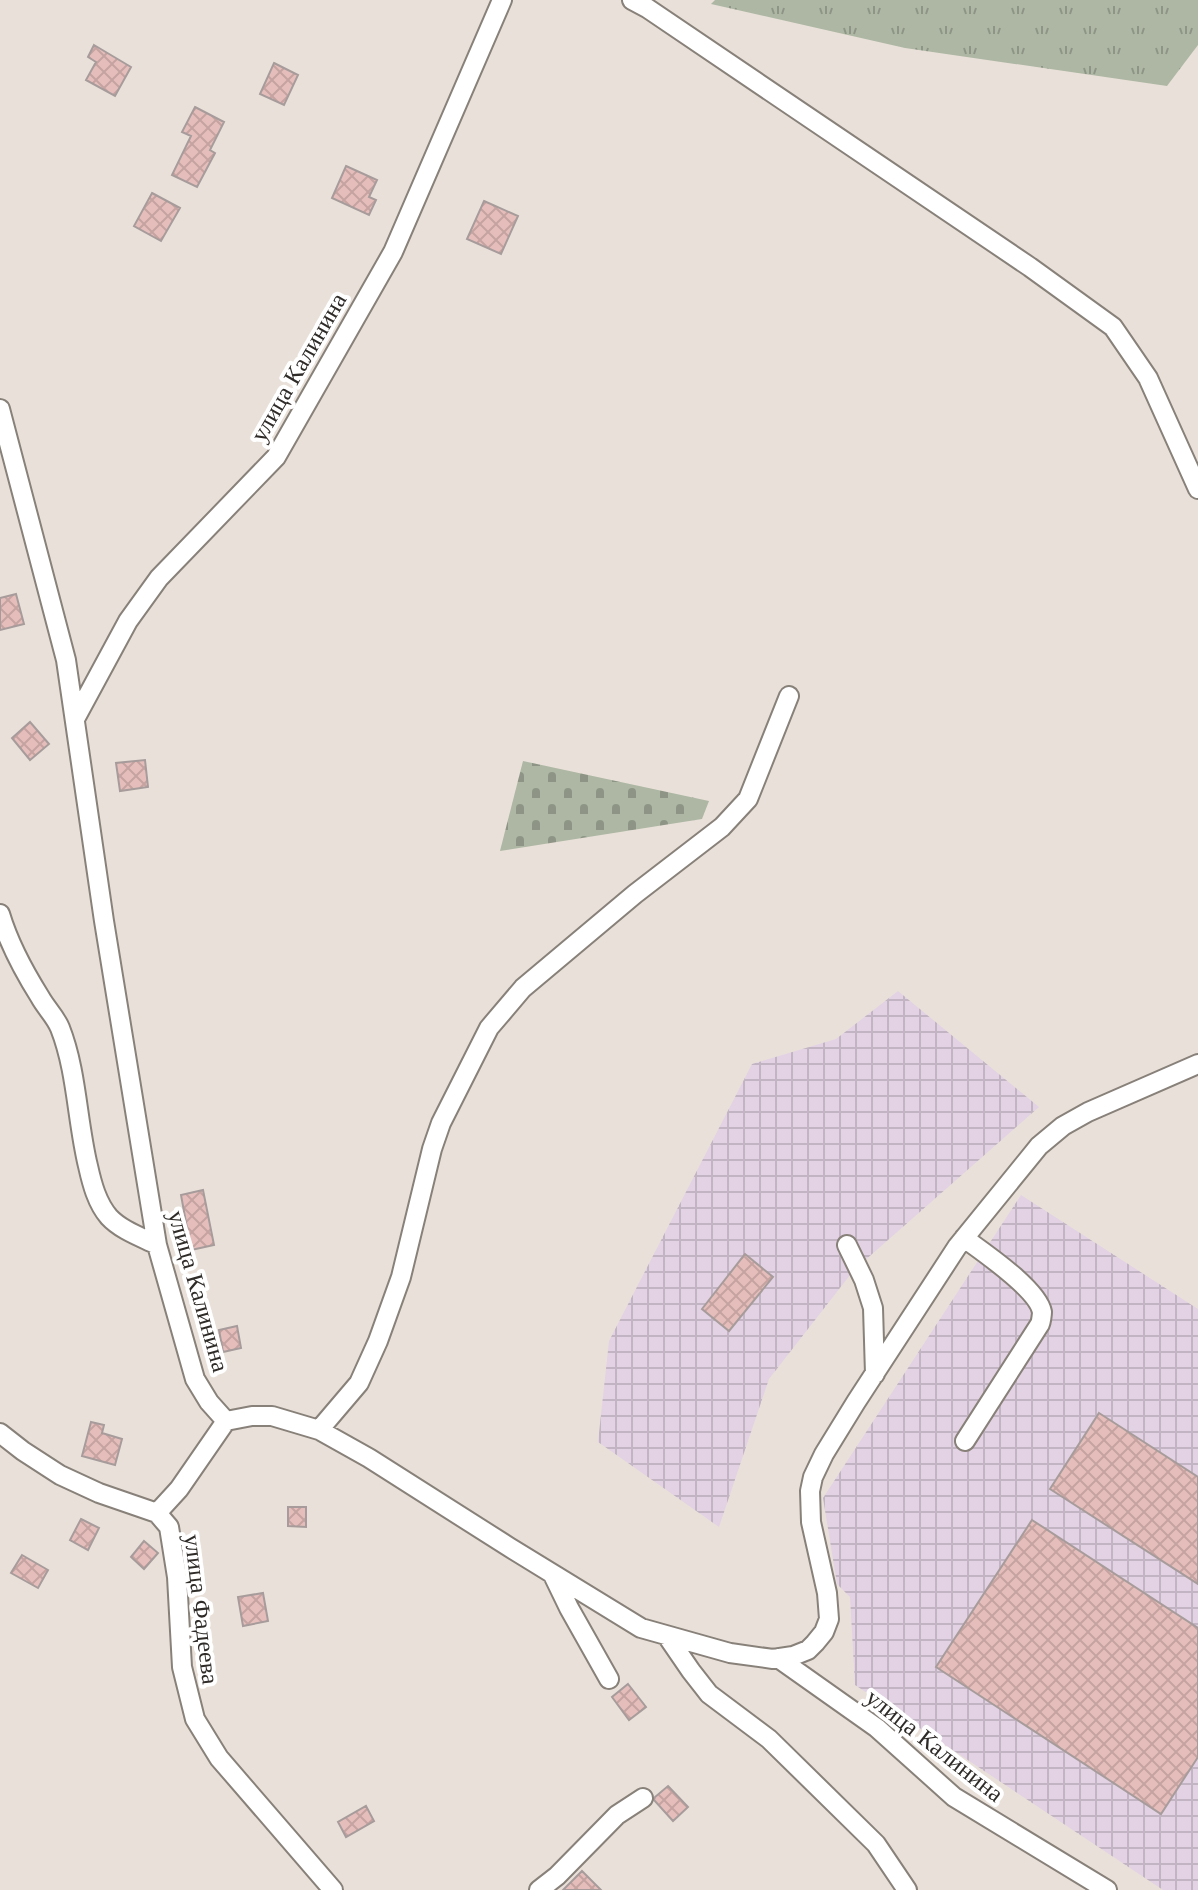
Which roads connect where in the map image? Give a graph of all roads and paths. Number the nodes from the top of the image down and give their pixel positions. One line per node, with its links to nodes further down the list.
1 (502, 0): 6 (street, улица Калинина)
2 (632, 0): 4 (street)
3 (0, 409): 6 (street, улица Калинина)
4 (1198, 489)
5 (789, 696): 14 (street)
6 (75, 719): 10 (street, улица Калинина)
7 (0, 914): 10 (street)
8 (1198, 1064): 9 (street)
9 (964, 1238): 12 (street); 16 (street)
10 (157, 1245): 13 (street, улица Калинина)
11 (847, 1245): 12 (street)
12 (875, 1374): 20 (street, улица Калинина)
13 (226, 1421): 14 (street, улица Калинина); 17 (street)
14 (319, 1430): 18 (street, улица Калинина)
15 (0, 1433): 17 (street, улица Фадеева)
16 (965, 1441)
17 (157, 1513): 23 (street, улица Фадеева)
18 (553, 1575): 19 (street, улица Калинина); 21 (street)
19 (667, 1636): 20 (street, улица Калинина); 25 (street)
20 (778, 1658): 26 (street, улица Калинина)
21 (609, 1679)
22 (643, 1798): 24 (street)
23 (333, 1890)
24 (539, 1890)
25 (907, 1890)
26 (1107, 1890)

